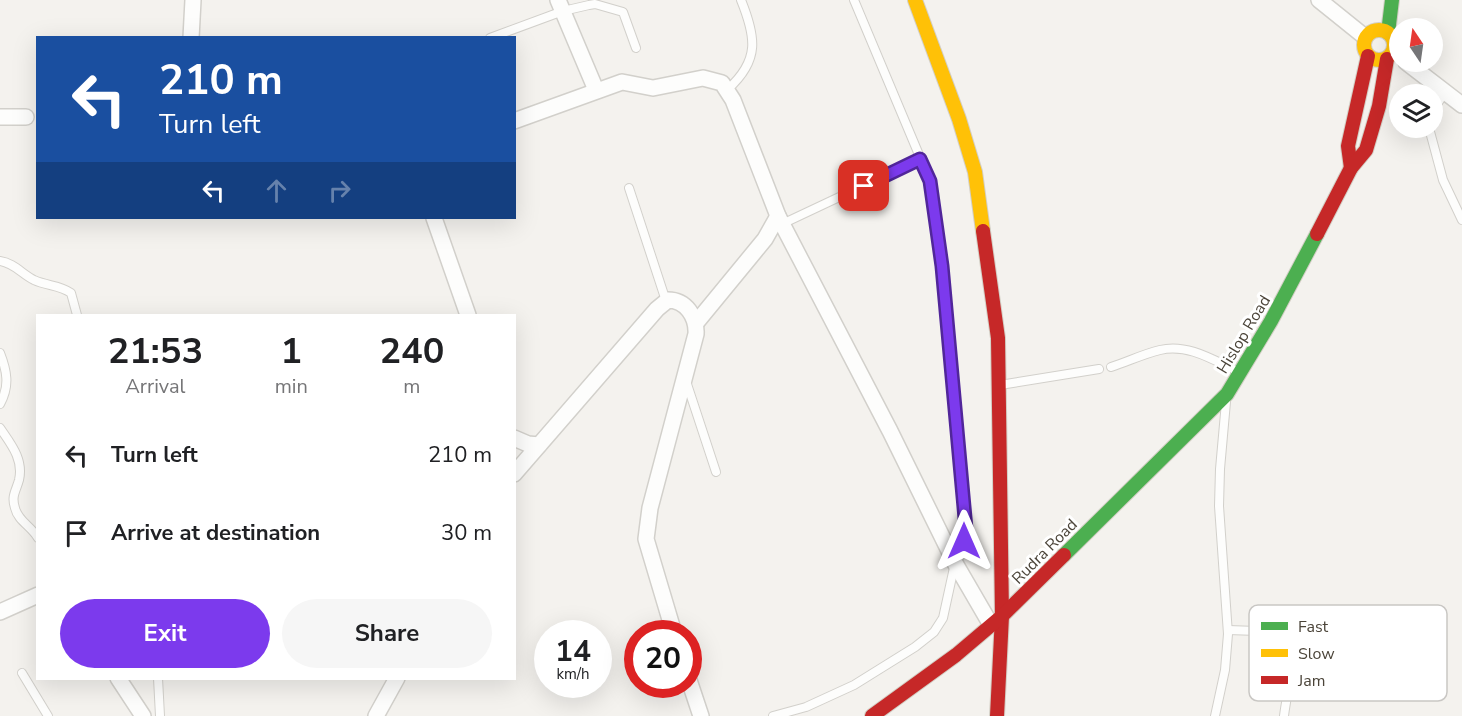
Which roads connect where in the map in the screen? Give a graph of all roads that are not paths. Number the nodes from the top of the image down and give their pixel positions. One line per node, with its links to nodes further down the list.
1 (193, 0): 10 (street)
2 (741, 0): 17 (lane)
3 (854, 0): 26 (lane)
4 (915, 0): 42 (street)
5 (1319, 0): 8 (street)
6 (1392, 0): 9 (street)
7 (560, 6): 11 (lane); 12 (lane); 18 (street)
8 (1374, 20): 9 (street); 13 (street)
9 (1388, 33)
10 (191, 36)
11 (494, 36)
12 (636, 48)
13 (1368, 56): 14 (street); 27 (street)
14 (1389, 57)
15 (1389, 70): 27 (street, Hislop Road)
16 (1419, 72): 19 (street)
17 (728, 89): 18 (street); 30 (street)
18 (596, 90): 24 (street)
19 (1445, 92): 20 (lane); 21 (street)
20 (1443, 95)
21 (1462, 105)
22 (0, 117): 23 (street)
23 (26, 117)
24 (516, 120)
25 (1432, 138): 31 (lane)
26 (920, 159): 30 (lane); 51 (lane)
27 (1351, 168): 40 (street, Hislop Road)
28 (629, 188): 33 (lane)
29 (434, 219): 35 (street)
30 (780, 220): 36 (street); 51 (street)
31 (1462, 220)
32 (0, 261): 34 (lane)
33 (666, 301): 36 (street); 47 (street)
34 (77, 314)
35 (468, 314)
36 (696, 323): 41 (street)
37 (0, 353): 44 (lane)
38 (1111, 367): 40 (lane)
39 (1099, 369): 42 (lane)
40 (1239, 372): 43 (street, Hislop Road)
41 (685, 377): 48 (lane); 54 (street)
42 (998, 385): 55 (street)
43 (1227, 394): 55 (street, Rudra Road); 56 (lane, Hislop Road)
44 (0, 404)
45 (0, 428): 50 (lane)
46 (516, 439): 47 (street)
47 (539, 445): 49 (street)
48 (716, 471)
49 (516, 472)
50 (36, 536)
51 (955, 563): 55 (street); 69 (lane)
52 (36, 596): 53 (street)
53 (0, 612)
54 (670, 620)
55 (996, 621): 70 (street, Rudra Road); 71 (street)
56 (1228, 630): 57 (lane); 72 (lane, Hislop Road)
57 (1249, 631)
58 (22, 673): 64 (lane)
59 (119, 680): 65 (street)
60 (158, 680): 66 (lane)
61 (396, 680): 67 (street)
62 (695, 698): 68 (street)
63 (1286, 701): 73 (lane)
64 (48, 716)
65 (143, 716)
66 (160, 716)
67 (376, 716)
68 (701, 716)
69 (773, 716)
70 (872, 716)
71 (998, 716)
72 (1215, 716)
73 (1284, 716)

